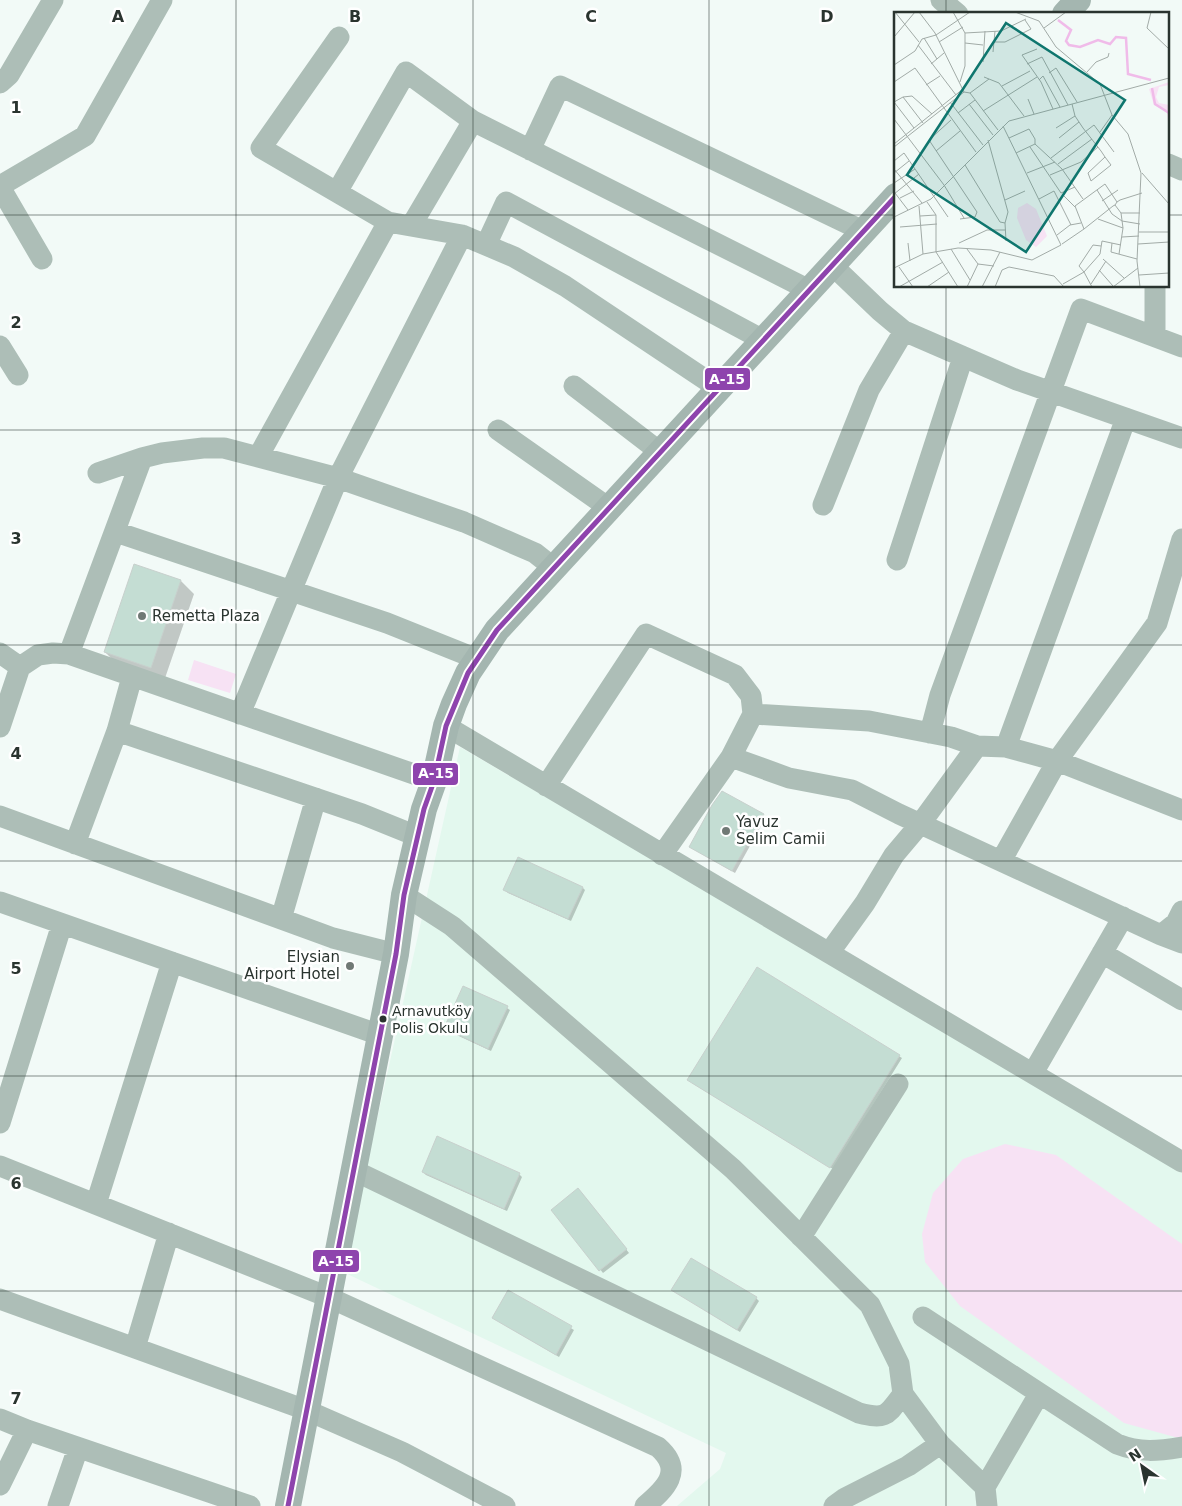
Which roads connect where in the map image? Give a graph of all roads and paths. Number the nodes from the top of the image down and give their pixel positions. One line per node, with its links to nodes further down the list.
1 (53, 0): 8 (street)
2 (162, 0): 13 (street)
3 (941, 0): 5 (street)
4 (1078, 0): 6 (main road)
5 (956, 12)
6 (1067, 12)
7 (339, 37): 14 (street)
8 (0, 82)
9 (473, 121): 10 (street); 14 (street); 17 (street)
10 (530, 150): 18 (street); 24 (street)
11 (1170, 165): 12 (street)
12 (1182, 170)
13 (0, 186): 21 (street)
14 (337, 192): 16 (street)
15 (894, 198): 18 (main road)
16 (388, 222): 17 (street); 39 (street)
17 (411, 226): 19 (street)
18 (863, 231): 22 (main road)
19 (462, 235): 20 (street); 42 (street)
20 (486, 245): 27 (street); 33 (street)
21 (42, 259)
22 (832, 265): 24 (main road); 25 (street)
23 (1156, 288): 26 (street)
24 (809, 290): 27 (main road)
25 (904, 331): 30 (street); 43 (street)
26 (1154, 336): 29 (street); 34 (street)
27 (762, 340): 33 (main road)
28 (0, 346): 31 (street)
29 (1182, 347)
30 (963, 357): 34 (street); 47 (street)
31 (18, 375)
32 (574, 386): 38 (street)
33 (718, 388): 38 (main road)
34 (1051, 392): 35 (street); 60 (street)
35 (1126, 418): 37 (street); 62 (street)
36 (498, 430): 44 (street)
37 (1182, 438)
38 (660, 452): 44 (main road)
39 (258, 457): 40 (street); 42 (street)
40 (142, 458): 41 (street); 45 (street)
41 (98, 473)
42 (338, 478): 48 (street); 49 (street)
43 (823, 505)
44 (609, 508): 48 (main road)
45 (116, 532): 49 (street); 51 (street)
46 (1182, 538): 64 (street)
47 (897, 560)
48 (554, 568): 52 (main road)
49 (291, 591): 52 (street); 55 (street)
50 (0, 654): 53 (street)
51 (69, 654): 53 (street); 54 (street)
52 (477, 659): 57 (main road)
53 (20, 667): 58 (street)
54 (132, 677): 55 (street); 59 (street)
55 (240, 714): 65 (street)
56 (753, 714): 60 (street); 63 (street); 66 (street)
57 (446, 726): 65 (main road); 66 (street)
58 (0, 727)
59 (117, 731): 67 (street); 72 (street)
60 (930, 733): 61 (street)
61 (977, 746): 62 (street); 70 (street)
62 (1006, 747): 64 (street)
63 (731, 757): 70 (street); 73 (street)
64 (1057, 761): 68 (street); 74 (street)
65 (434, 781): 71 (main road)
66 (546, 786): 73 (street)
67 (316, 798): 71 (street); 79 (street)
68 (1182, 810)
69 (0, 816): 72 (street)
70 (921, 822): 74 (street); 83 (street)
71 (419, 837): 75 (main road)
72 (75, 844): 79 (street)
73 (662, 854): 83 (street)
74 (1001, 860): 78 (street)
75 (404, 895): 85 (main road); 97 (street)
76 (0, 902): 80 (street)
77 (1182, 912): 81 (street)
78 (1123, 917): 81 (street); 84 (street)
79 (281, 919): 85 (street)
80 (62, 924): 86 (street); 91 (street)
81 (1162, 935): 82 (street)
82 (1182, 943)
83 (829, 953): 89 (street)
84 (1102, 953): 87 (street); 89 (street)
85 (396, 954): 88 (main road)
86 (172, 962): 88 (street); 95 (street)
87 (1182, 1000)
88 (380, 1035): 94 (main road)
89 (1033, 1073): 92 (street)
90 (898, 1084): 97 (street)
91 (0, 1123)
92 (1182, 1162)
93 (0, 1166): 95 (street)
94 (353, 1170): 98 (main road); 102 (street)
95 (96, 1204): 96 (street)
96 (169, 1234): 98 (street); 101 (street)
97 (801, 1237): 102 (street)
98 (328, 1297): 104 (main road); 116 (street)
99 (0, 1299): 101 (street)
100 (923, 1316): 103 (street)
101 (135, 1348): 104 (street)
102 (903, 1394): 107 (street)
103 (1039, 1394): 108 (street); 111 (street)
104 (306, 1410): 114 (main road); 115 (street)
105 (0, 1419): 106 (street)
106 (27, 1430): 109 (street); 110 (street)
107 (940, 1444): 111 (street); 117 (street)
108 (1182, 1447)
109 (78, 1448): 112 (street); 113 (street)
110 (0, 1485)
111 (986, 1496)
112 (58, 1506)
113 (250, 1506)
114 (288, 1506)
115 (505, 1506)
116 (646, 1506)
117 (834, 1506)

